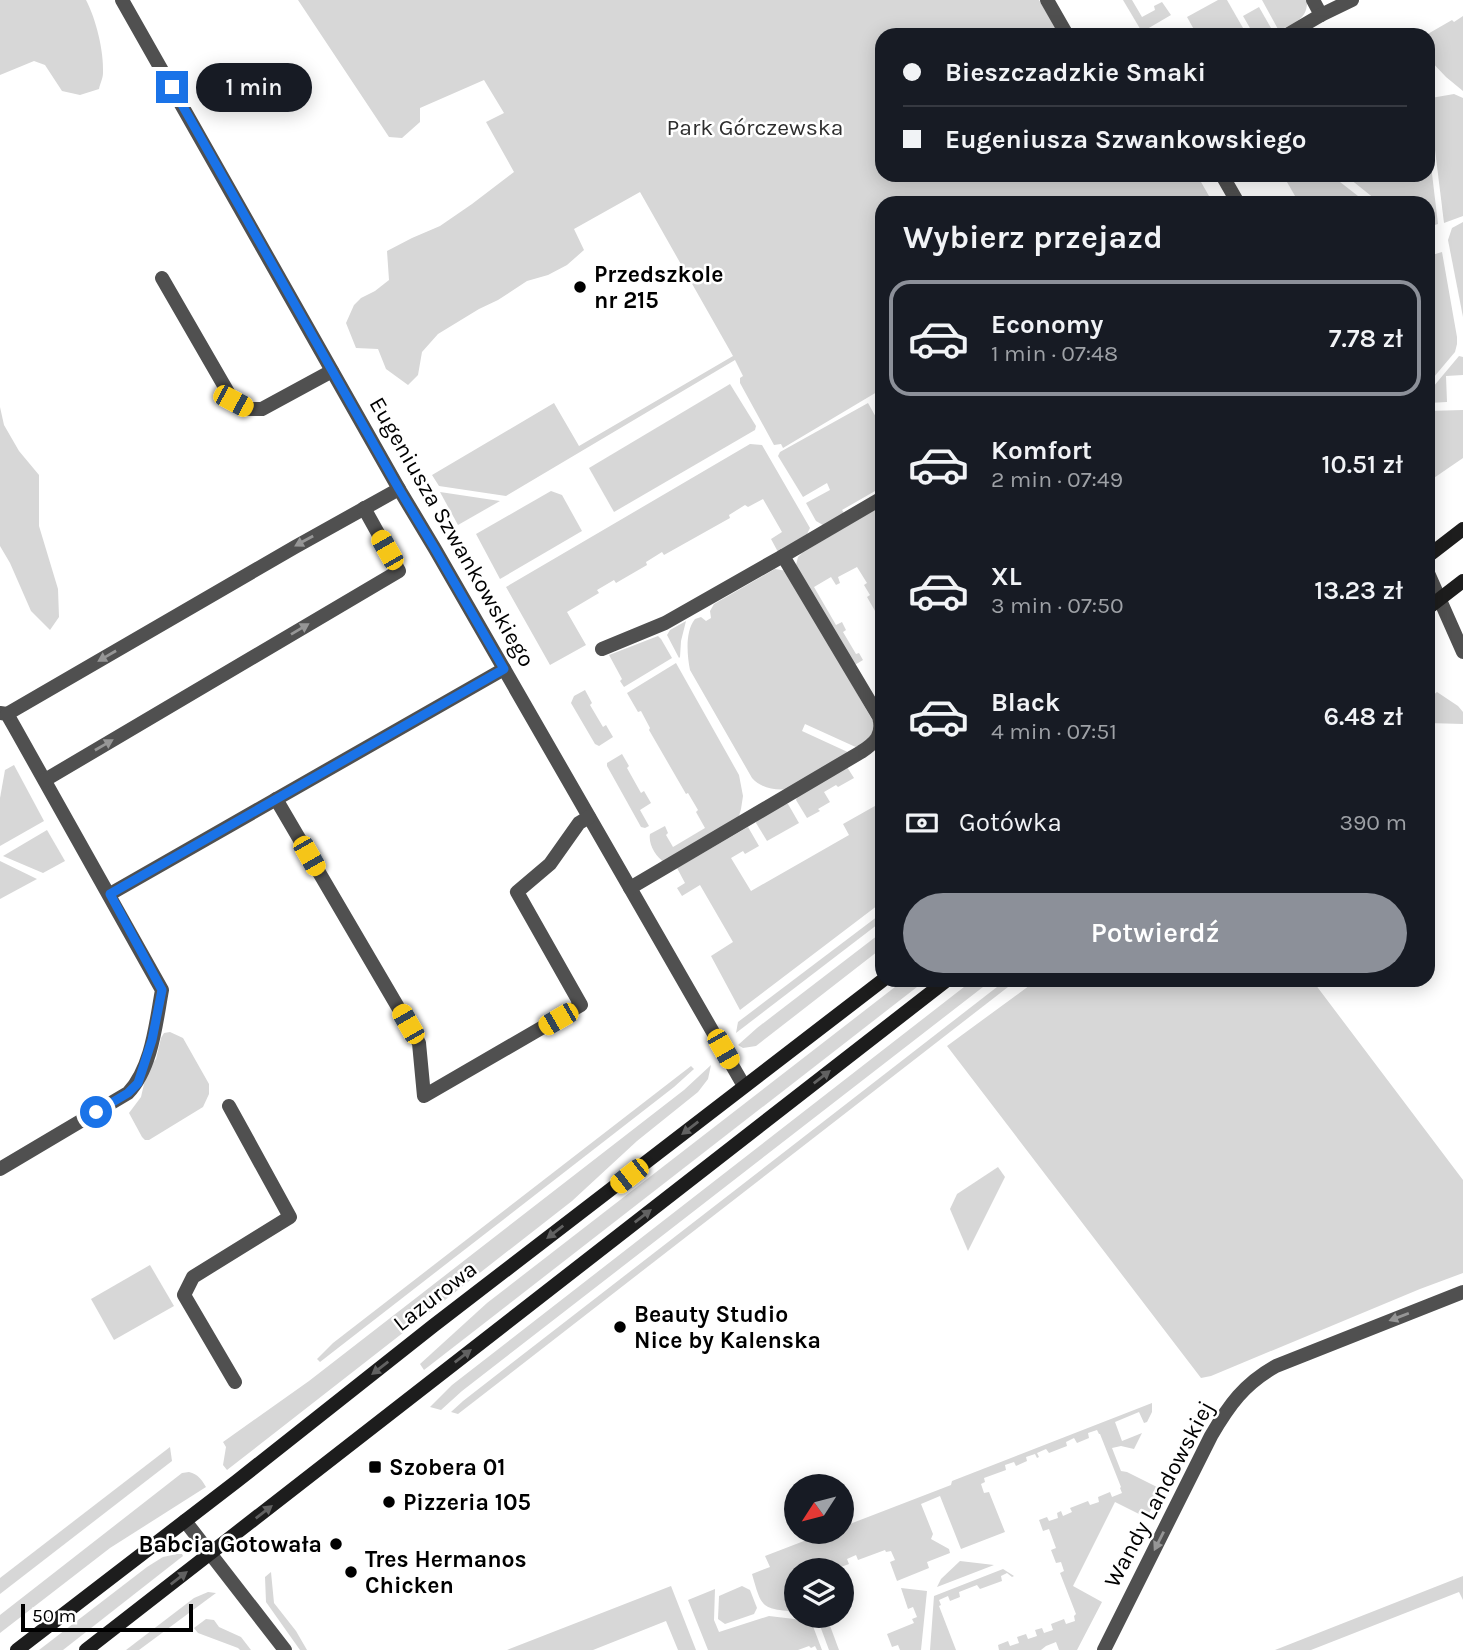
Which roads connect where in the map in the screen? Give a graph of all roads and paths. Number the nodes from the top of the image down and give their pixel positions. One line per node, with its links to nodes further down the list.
1 (122, 0): 9 (street, Eugeniusza Szwankowskiego)
2 (1047, 0): 6 (street)
3 (1313, 0): 5 (street)
4 (1352, 0): 5 (street)
5 (1321, 15): 7 (street)
6 (1063, 28)
7 (1299, 28)
8 (162, 278): 9 (street)
9 (332, 371): 10 (street, Eugeniusza Szwankowskiego)
10 (399, 489): 12 (street); 21 (street, Eugeniusza Szwankowskiego)
11 (875, 502): 15 (street)
12 (364, 508): 23 (street, one-way to 23); 25 (street, one-way to 12)
13 (1463, 529): 14 (main road)
14 (1435, 551)
15 (783, 556): 19 (street); 22 (street)
16 (1463, 580): 17 (main road)
17 (1435, 602)
18 (1435, 605): 20 (street)
19 (602, 649)
20 (1463, 652)
21 (504, 669): 26 (street); 27 (street, Eugeniusza Szwankowskiego)
22 (875, 711)
23 (3, 714): 25 (street)
24 (875, 741): 28 (street)
25 (45, 780): 29 (street)
26 (276, 799): 27 (street); 29 (street)
27 (589, 817): 28 (street, Eugeniusza Szwankowskiego)
28 (630, 888): 32 (street, Eugeniusza Szwankowskiego)
29 (110, 894): 34 (street)
30 (875, 986): 32 (main road, Lazurowa)
31 (938, 987): 38 (main road, one-way to 31)
32 (744, 1086): 37 (main road, Lazurowa, one-way to 37)
33 (229, 1106): 36 (street)
34 (0, 1169)
35 (1463, 1292): 42 (street, Wandy Landowskiej, one-way to 42)
36 (235, 1382)
37 (185, 1521): 38 (street); 39 (main road, Lazurowa)
38 (210, 1554): 40 (main road, one-way to 38); 41 (street)
39 (17, 1650)
40 (86, 1650)
41 (285, 1650)
42 (1104, 1650)

